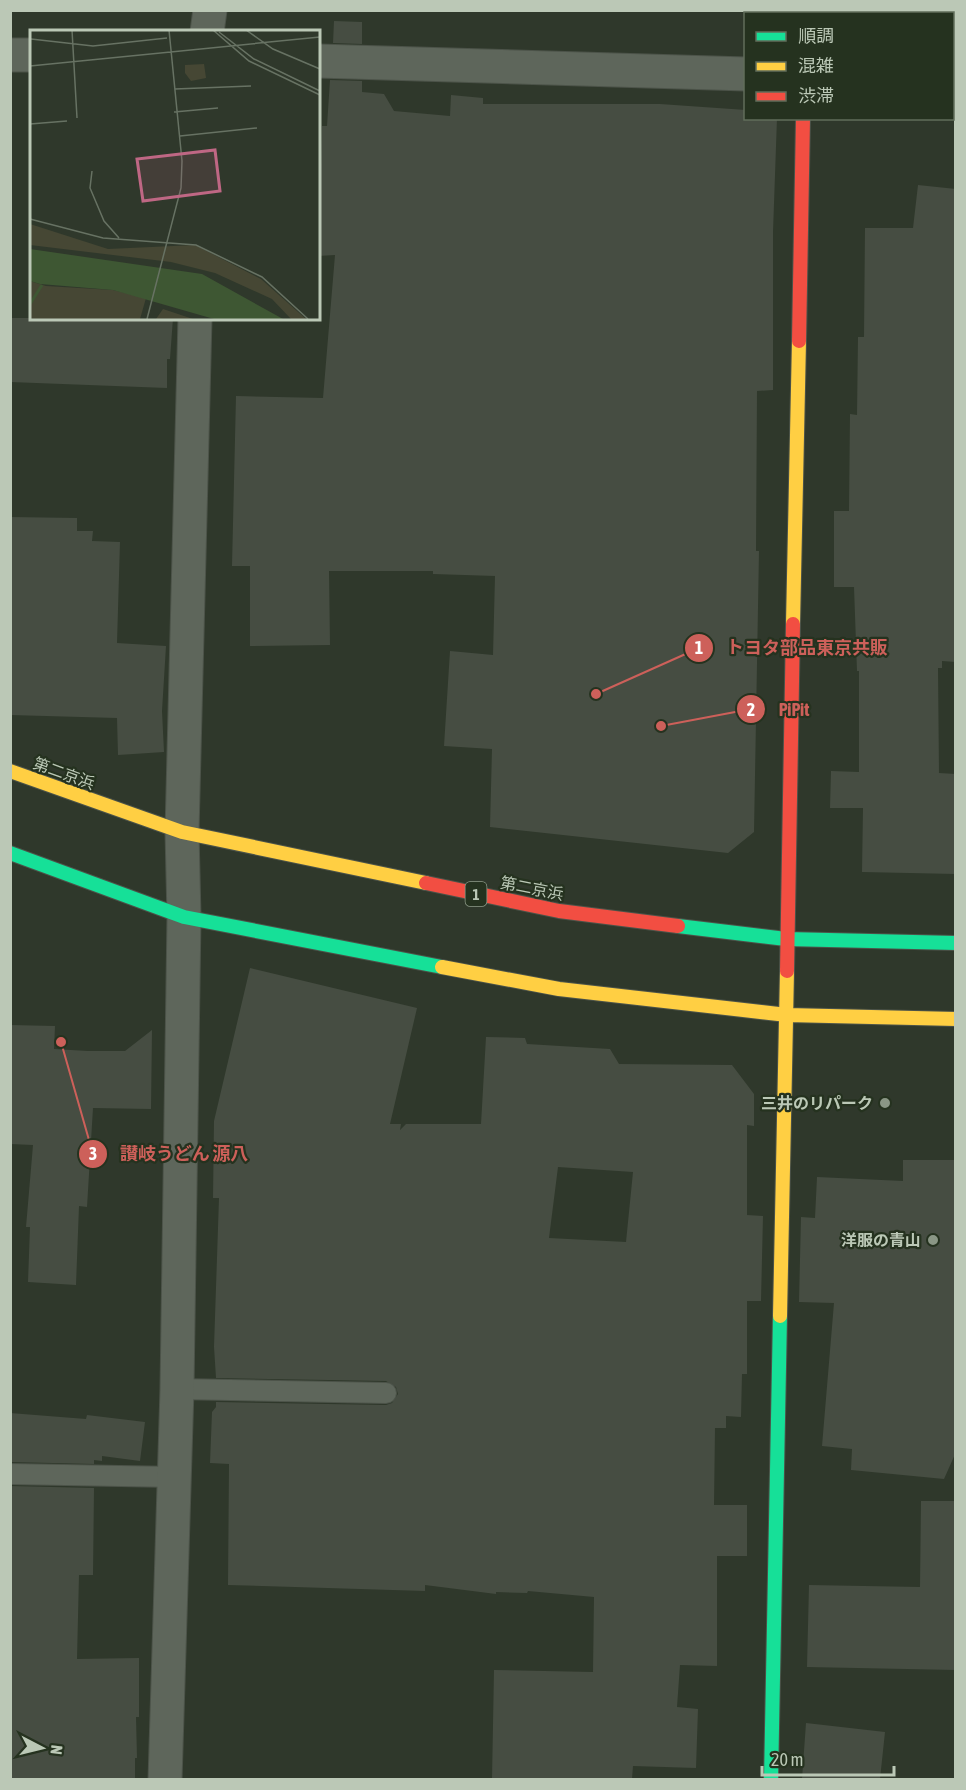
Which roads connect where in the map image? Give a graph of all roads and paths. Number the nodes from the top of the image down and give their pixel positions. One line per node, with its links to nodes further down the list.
1 (210, 10): 2 (street)
2 (207, 30)
3 (10, 55): 4 (street)
4 (30, 55)
5 (320, 61): 6 (street)
6 (744, 74)
7 (803, 120): 13 (main road)
8 (195, 320): 10 (street)
9 (10, 771): 10 (main road, 第二京浜 / 1)
10 (182, 832): 12 (street); 13 (main road, 第二京浜 / 1)
11 (10, 853): 12 (main road)
12 (184, 917): 15 (main road); 17 (street)
13 (786, 939): 14 (main road, 第二京浜 / 1); 15 (main road)
14 (956, 943)
15 (787, 1015): 16 (main road); 22 (main road)
16 (956, 1018)
17 (177, 1389): 18 (lane); 20 (street)
18 (386, 1393)
19 (10, 1474): 20 (lane)
20 (175, 1477): 21 (street)
21 (165, 1779)
22 (771, 1779)

